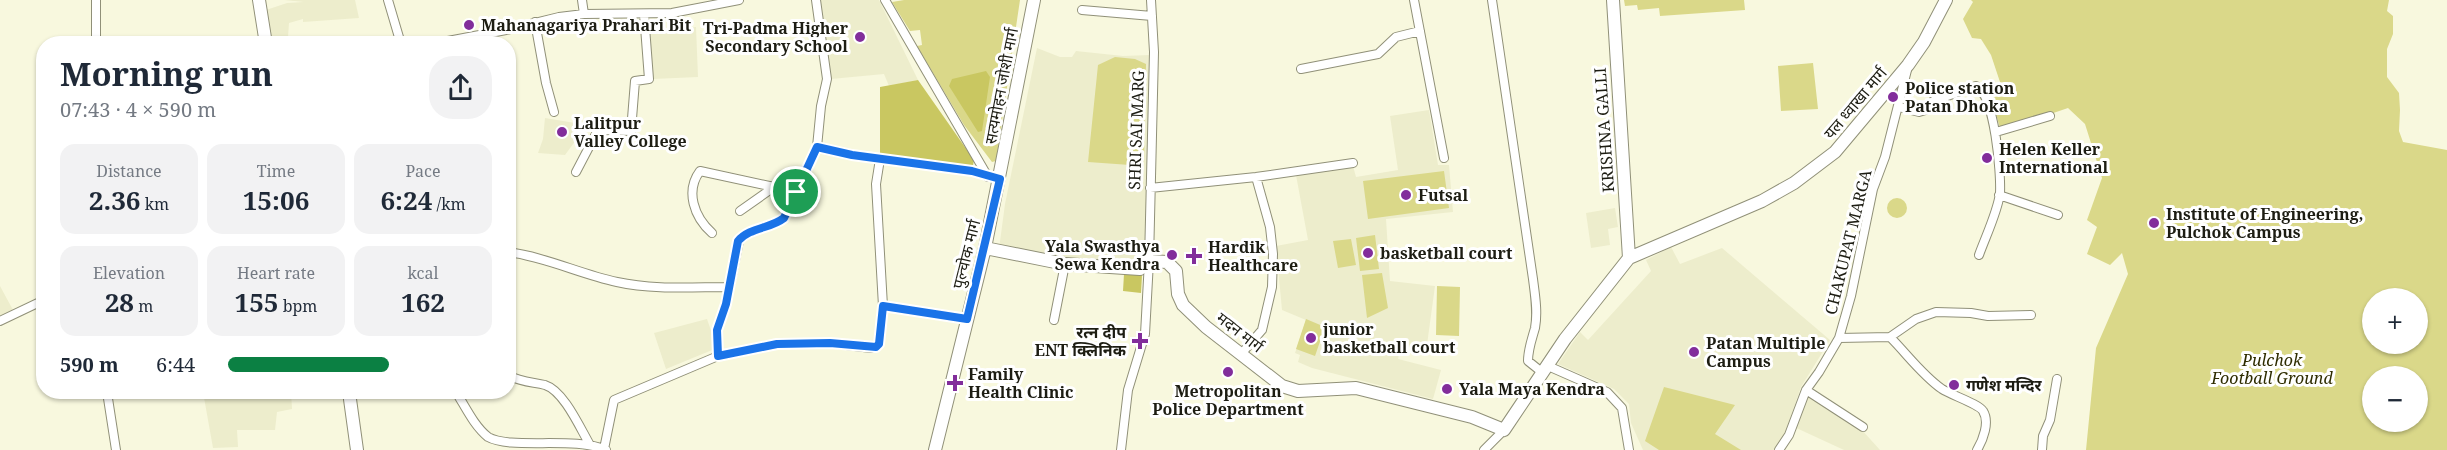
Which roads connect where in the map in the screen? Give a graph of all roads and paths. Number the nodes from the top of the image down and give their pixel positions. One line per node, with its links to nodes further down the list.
1 (96, 0): 20 (street)
2 (259, 0): 21 (street)
3 (388, 0): 22 (street)
4 (582, 0): 15 (street)
5 (739, 0): 16 (street)
6 (816, 0): 30 (street)
7 (885, 0): 36 (street)
8 (1034, 0): 36 (street, सत्यमोहन जोशी मार्ग)
9 (1151, 0): 17 (street, SHRI SAI MARG)
10 (1414, 0): 19 (street)
11 (1492, 0): 61 (street)
12 (1613, 0): 47 (street, KRISHNA GALLI)
13 (1946, 0): 24 (street, यल ध्वाखा मार्ग)
14 (1082, 9): 17 (street)
15 (584, 14): 16 (street); 18 (street)
16 (644, 14): 34 (street)
17 (1152, 16): 38 (street, SHRI SAI MARG)
18 (535, 22): 23 (street); 27 (street)
19 (1420, 30): 25 (street); 31 (street)
20 (96, 36)
21 (265, 36)
22 (399, 36)
23 (470, 36)
24 (1908, 65): 26 (street, CHAKUPAT MARGA); 47 (street, यल ध्वाखा मार्ग)
25 (1301, 69)
26 (1899, 107): 29 (street); 58 (street, CHAKUPAT MARGA)
27 (554, 112)
28 (2050, 116): 29 (street)
29 (1996, 132): 40 (street)
30 (817, 147): 32 (street); 39 (street)
31 (1444, 158)
32 (880, 159): 36 (street); 52 (street)
33 (1353, 163): 35 (street)
34 (576, 172)
35 (1256, 177): 38 (street); 59 (street)
36 (994, 178): 44 (street, पुल्चोक मार्ग)
37 (774, 187): 39 (street); 41 (street); 43 (street)
38 (1150, 188): 48 (street, SHRI SAI MARG)
39 (796, 192): 50 (street)
40 (1999, 195): 42 (street); 46 (street)
41 (740, 211)
42 (2058, 215)
43 (712, 232)
44 (985, 249): 49 (street); 54 (street, पुल्चोक मार्ग)
45 (516, 254): 50 (street)
46 (1979, 255)
47 (1629, 258): 61 (street)
48 (1149, 261): 49 (street); 59 (street, मदन मार्ग); 75 (street, SHRI SAI MARG)
49 (1065, 264): 55 (street)
50 (729, 288): 60 (street)
51 (36, 304): 56 (street)
52 (883, 306): 54 (street); 60 (street)
53 (2031, 315): 57 (street)
54 (967, 319): 74 (street, पुल्चोक मार्ग)
55 (1054, 320)
56 (0, 321)
57 (1890, 337): 58 (street); 79 (street)
58 (1839, 338): 64 (street, CHAKUPAT MARGA)
59 (1242, 353): 69 (street, मदन मार्ग)
60 (718, 356): 71 (street)
61 (1545, 369): 69 (street); 77 (street)
62 (2057, 379): 80 (street)
63 (516, 380): 70 (street)
64 (1806, 390): 68 (street); 78 (street, CHAKUPAT MARGA)
65 (108, 399): 72 (street)
66 (350, 399): 73 (street)
67 (461, 399): 70 (street)
68 (1863, 426)
69 (1504, 430): 76 (street)
70 (590, 445): 71 (street)
71 (605, 449)
72 (116, 450)
73 (357, 450)
74 (935, 450)
75 (1121, 450)
76 (1484, 450)
77 (1629, 450)
78 (1779, 450)
79 (1977, 450)
80 (2042, 450)

